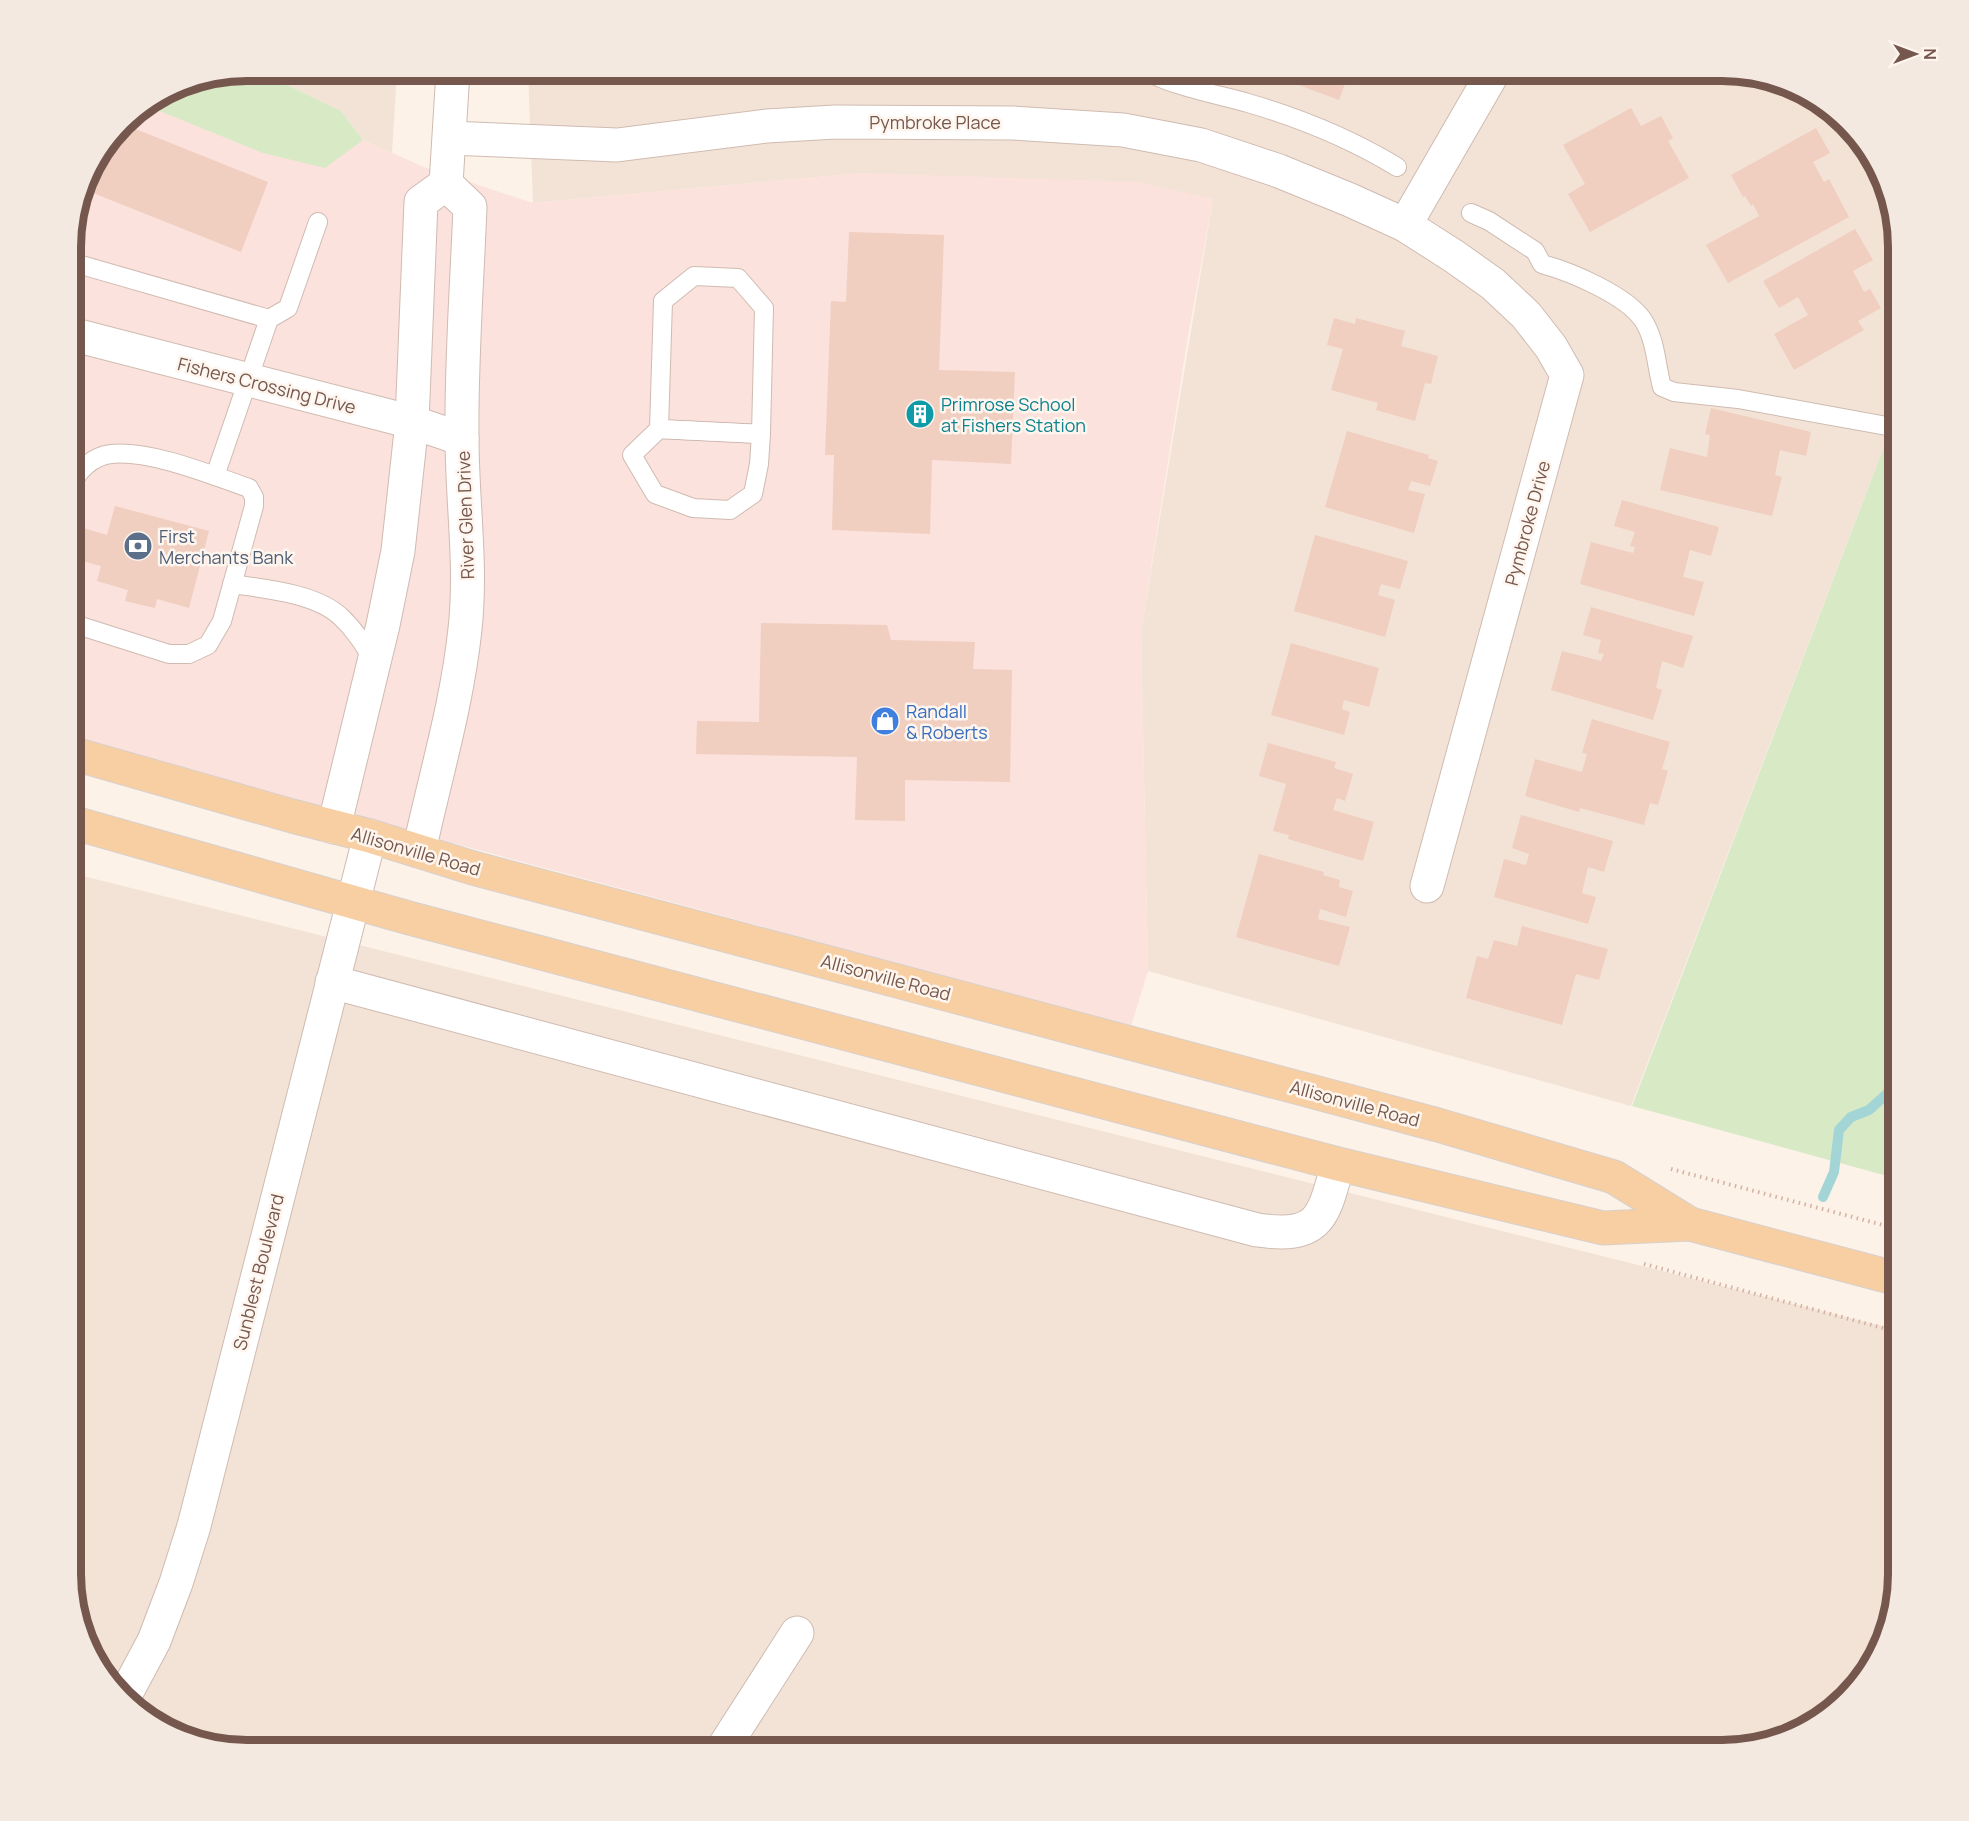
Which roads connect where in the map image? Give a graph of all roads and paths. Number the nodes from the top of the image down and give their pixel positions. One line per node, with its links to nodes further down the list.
1 (453, 81): 4 (street)
2 (1174, 81): 5 (lane)
3 (1488, 81): 9 (street)
4 (450, 138): 6 (street); 9 (street, Pymbroke Place)
5 (1397, 166)
6 (446, 184): 14 (street); 18 (street, River Glen Drive)
7 (1471, 213): 15 (lane)
8 (318, 222): 11 (lane)
9 (1405, 225): 29 (street, Pymbroke Drive)
10 (81, 264): 11 (lane)
11 (269, 319): 13 (lane)
12 (81, 337): 13 (street, Fishers Crossing Drive)
13 (249, 380): 14 (street, Fishers Crossing Drive); 20 (lane)
14 (412, 422): 18 (street, Fishers Crossing Drive); 23 (street)
15 (1888, 426)
16 (659, 429): 17 (lane); 17 (lane); 17 (lane)
17 (761, 434)
18 (462, 439): 28 (street, River Glen Drive)
19 (81, 471): 20 (lane)
20 (215, 476): 21 (lane)
21 (232, 584): 22 (lane); 23 (lane)
22 (81, 626)
23 (374, 661): 26 (street)
24 (81, 756): 26 (main road, Allisonville Road)
25 (81, 825): 30 (main road, Allisonville Road)
26 (334, 827): 27 (main road, Allisonville Road)
27 (370, 836): 28 (main road, Allisonville Road); 30 (street, Sunblest Boulevard)
28 (419, 851): 34 (main road, Allisonville Road)
29 (1427, 886)
30 (352, 901): 31 (street, Sunblest Boulevard); 32 (main road, Allisonville Road)
31 (332, 982): 32 (street); 40 (street, Sunblest Boulevard)
32 (1338, 1164): 34 (main road, Allisonville Road)
33 (1666, 1167): 35 (path)
34 (1690, 1224): 37 (main road, Allisonville Road)
35 (1888, 1226)
36 (1637, 1262): 38 (path)
37 (1888, 1277)
38 (1888, 1329)
39 (797, 1633): 41 (street)
40 (129, 1689)
41 (728, 1740)

